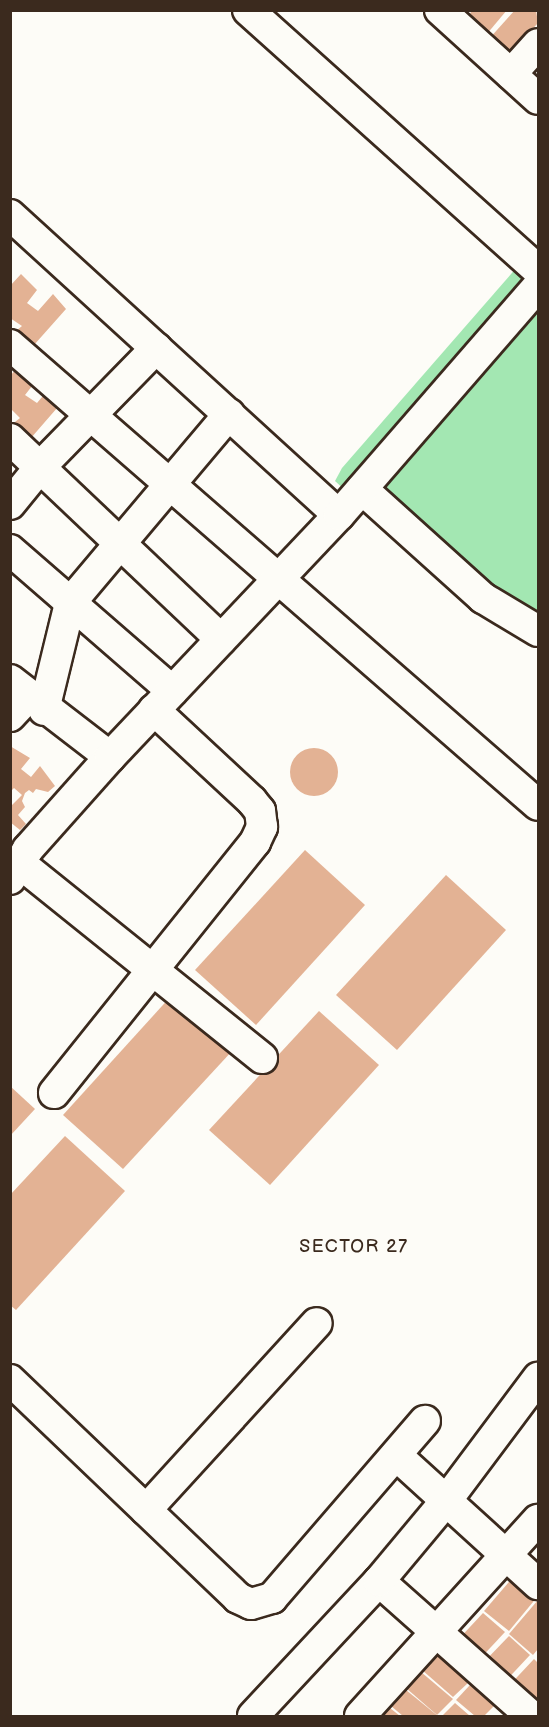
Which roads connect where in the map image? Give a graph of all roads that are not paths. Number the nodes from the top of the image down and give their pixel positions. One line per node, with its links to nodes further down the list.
1 (248, 10): 7 (street)
2 (440, 10): 4 (street)
3 (538, 44): 4 (street)
4 (511, 74): 5 (street)
5 (538, 99)
6 (10, 215): 10 (street)
7 (538, 270)
8 (538, 286): 16 (street)
9 (10, 345): 12 (street)
10 (156, 348): 11 (street); 12 (street)
11 (229, 414): 15 (street); 18 (street)
12 (93, 415): 14 (street); 15 (street)
13 (10, 439): 14 (street)
14 (41, 466): 17 (street); 19 (street)
15 (170, 483): 19 (street); 21 (street)
16 (362, 489): 18 (street); 23 (street)
17 (10, 504)
18 (339, 515): 21 (street)
19 (121, 543): 22 (street); 24 (street)
20 (10, 550): 22 (street)
21 (277, 579): 24 (street); 28 (street)
22 (70, 603): 25 (street); 26 (street)
23 (538, 631)
24 (221, 639): 26 (street)
25 (23, 701): 27 (street)
26 (163, 701): 27 (street); 30 (street)
27 (110, 757): 29 (street)
28 (538, 805)
29 (18, 857): 30 (street)
30 (152, 969): 31 (street); 32 (street)
31 (262, 1058)
32 (54, 1093)
33 (317, 1323): 39 (street)
34 (538, 1378): 38 (street)
35 (10, 1380): 39 (street)
36 (425, 1422): 37 (street)
37 (396, 1455): 38 (street); 39 (street)
38 (446, 1501): 41 (street); 42 (street)
39 (146, 1510)
40 (538, 1520): 41 (street)
41 (507, 1555): 43 (street); 44 (street)
42 (379, 1581): 44 (street); 45 (street)
43 (538, 1584)
44 (436, 1633): 46 (street); 47 (street)
45 (253, 1716)
46 (360, 1716)
47 (528, 1716)

